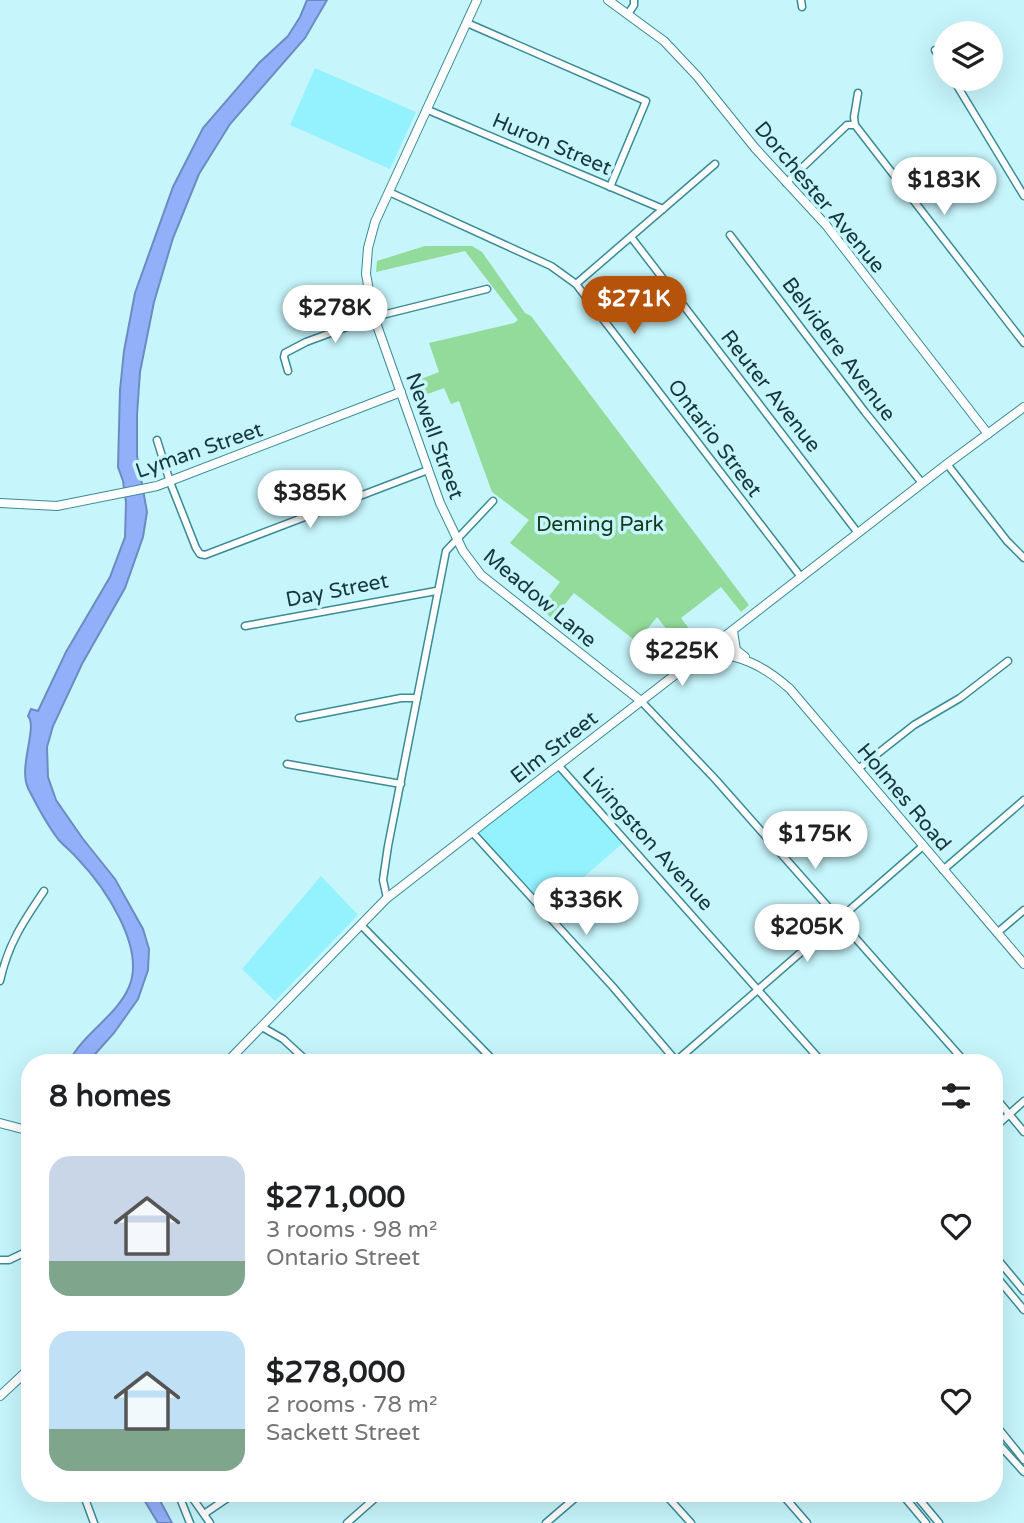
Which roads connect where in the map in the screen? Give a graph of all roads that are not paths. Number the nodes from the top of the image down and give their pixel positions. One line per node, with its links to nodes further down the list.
1 (477, 0): 5 (street, Newell Street)
2 (608, 0): 4 (street, Dorchester Avenue)
3 (634, 0): 4 (street)
4 (628, 14): 11 (street, Dorchester Avenue)
5 (467, 23): 8 (street, Newell Street); 12 (street)
6 (960, 91): 14 (street)
7 (858, 93): 9 (street)
8 (429, 110): 12 (street, Huron Street); 13 (street, Newell Street)
9 (855, 125): 11 (street); 21 (street)
10 (715, 164): 15 (street)
11 (786, 183): 25 (street, Dorchester Avenue)
12 (610, 187): 15 (street, Huron Street)
13 (389, 192): 18 (street, Ontario Street); 20 (street, Newell Street)
14 (1024, 196)
15 (663, 209): 17 (street)
16 (730, 235): 30 (street, Belvidere Avenue)
17 (631, 237): 18 (street); 33 (street, Reuter Avenue)
18 (576, 284): 36 (street, Ontario Street)
19 (487, 289): 20 (street)
20 (374, 317): 22 (street); 23 (street, Newell Street)
21 (1024, 343)
22 (288, 371)
23 (401, 392): 28 (street, Newell Street); 29 (street, Lyman Street)
24 (1024, 407): 25 (street, Elm Street)
25 (988, 434): 27 (street, Elm Street)
26 (157, 440): 29 (street)
27 (947, 464): 30 (street, Elm Street); 35 (street)
28 (428, 470): 29 (street); 34 (street, Newell Street)
29 (170, 482): 32 (street, Lyman Street)
30 (922, 484): 33 (street, Elm Street)
31 (493, 501): 34 (street)
32 (0, 503)
33 (858, 533): 36 (street, Elm Street)
34 (457, 541): 37 (street); 44 (street, Meadow Lane)
35 (1024, 558)
36 (801, 577): 39 (street, Elm Street)
37 (436, 590): 38 (street, Day Street); 43 (street)
38 (245, 626)
39 (733, 631): 40 (street, Elm Street); 41 (street, Holmes Road)
40 (705, 652): 41 (street, Holmes Road); 44 (street, Elm Street)
41 (750, 661): 48 (street, Holmes Road)
42 (1008, 661): 48 (street)
43 (417, 698): 45 (street); 49 (street)
44 (641, 701): 47 (street, Elm Street); 57 (street)
45 (299, 718)
46 (287, 764): 49 (street)
47 (559, 766): 51 (street, Elm Street); 62 (street, Livingston Avenue)
48 (858, 769): 52 (street, Holmes Road)
49 (401, 784): 55 (street)
50 (1024, 800): 53 (street)
51 (472, 832): 55 (street, Elm Street); 67 (street)
52 (923, 846): 53 (street, Holmes Road); 57 (street)
53 (943, 870): 59 (street, Holmes Road)
54 (44, 891): 61 (street)
55 (387, 898): 58 (street, Elm Street)
56 (1024, 910): 59 (street)
57 (838, 918): 62 (street); 70 (street)
58 (360, 925): 63 (street, Elm Street); 66 (street)
59 (997, 933): 60 (street, Holmes Road)
60 (1024, 964)
61 (0, 981)
62 (758, 989): 68 (street); 69 (street, Livingston Avenue)
63 (262, 1027): 64 (street, Elm Street); 65 (street)
64 (235, 1054)
65 (299, 1054)
66 (487, 1054)
67 (669, 1054)
68 (685, 1054)
69 (814, 1054)
70 (958, 1054)
71 (1024, 1101): 73 (street)
72 (1003, 1106): 73 (street)
73 (1010, 1114): 74 (street); 77 (street)
74 (1003, 1120)
75 (0, 1123): 76 (street)
76 (21, 1129)
77 (1024, 1132)
78 (21, 1254): 79 (street)
79 (0, 1260)
80 (1003, 1266): 82 (street)
81 (1003, 1285): 83 (street)
82 (1024, 1291)
83 (1024, 1310)
84 (21, 1376): 85 (street)
85 (0, 1396)
86 (1003, 1434): 88 (street)
87 (1003, 1449): 89 (street)
88 (1024, 1460)
89 (1024, 1472)
90 (86, 1502): 101 (street)
91 (182, 1502): 102 (street)
92 (195, 1502): 100 (street)
93 (222, 1502): 100 (street)
94 (371, 1502): 104 (street)
95 (572, 1502): 105 (street)
96 (672, 1502): 106 (street)
97 (789, 1502): 107 (street)
98 (908, 1502): 108 (street)
99 (922, 1502): 109 (street)
100 (204, 1514): 103 (street)
101 (94, 1523)
102 (190, 1523)
103 (211, 1523)
104 (347, 1523)
105 (547, 1523)
106 (691, 1523)
107 (807, 1523)
108 (926, 1523)
109 (939, 1523)

